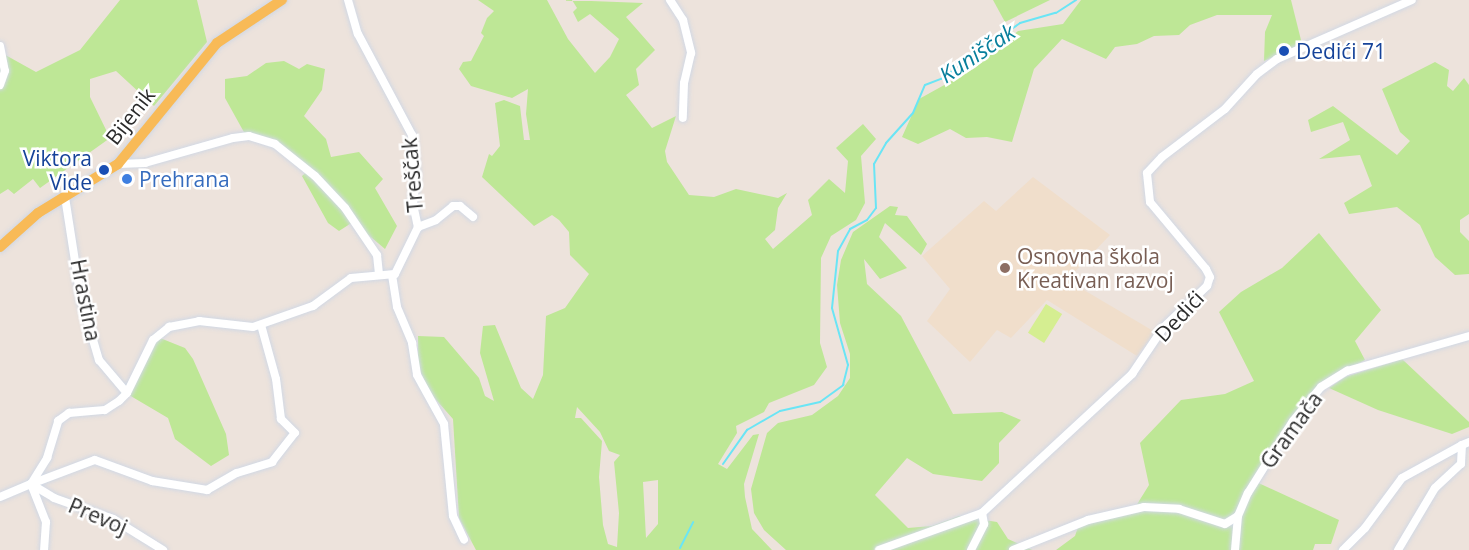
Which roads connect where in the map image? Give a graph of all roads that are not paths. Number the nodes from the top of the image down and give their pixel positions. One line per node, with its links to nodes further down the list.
1 (282, 0): 8 (main road, Bijenik)
2 (348, 0): 11 (street, Treščak)
3 (670, 0): 7 (street)
4 (1412, 0): 21 (street, Dedići)
5 (0, 46): 6 (street)
6 (0, 85)
7 (683, 118)
8 (118, 164): 9 (main road, Bijenik); 13 (street)
9 (65, 197): 12 (main road, Bijenik); 17 (street, Hrastina)
10 (472, 217): 11 (street, Treščak)
11 (418, 227): 14 (street)
12 (0, 247)
13 (379, 275): 14 (street); 15 (street)
14 (392, 275): 23 (street)
15 (261, 325): 17 (street); 19 (street)
16 (1469, 336): 22 (street, Gramača)
17 (127, 393): 19 (street)
18 (1466, 443): 30 (street); 31 (street)
19 (31, 484): 20 (street); 24 (street, Prevoj); 25 (street, Prevoj)
20 (0, 497)
21 (982, 513): 26 (street, Dedići); 27 (street)
22 (1238, 516): 28 (street); 29 (street, Gramača)
23 (464, 540)
24 (44, 550)
25 (163, 550)
26 (879, 550)
27 (971, 550)
28 (1013, 550)
29 (1235, 550)
30 (1343, 550)
31 (1398, 550)

